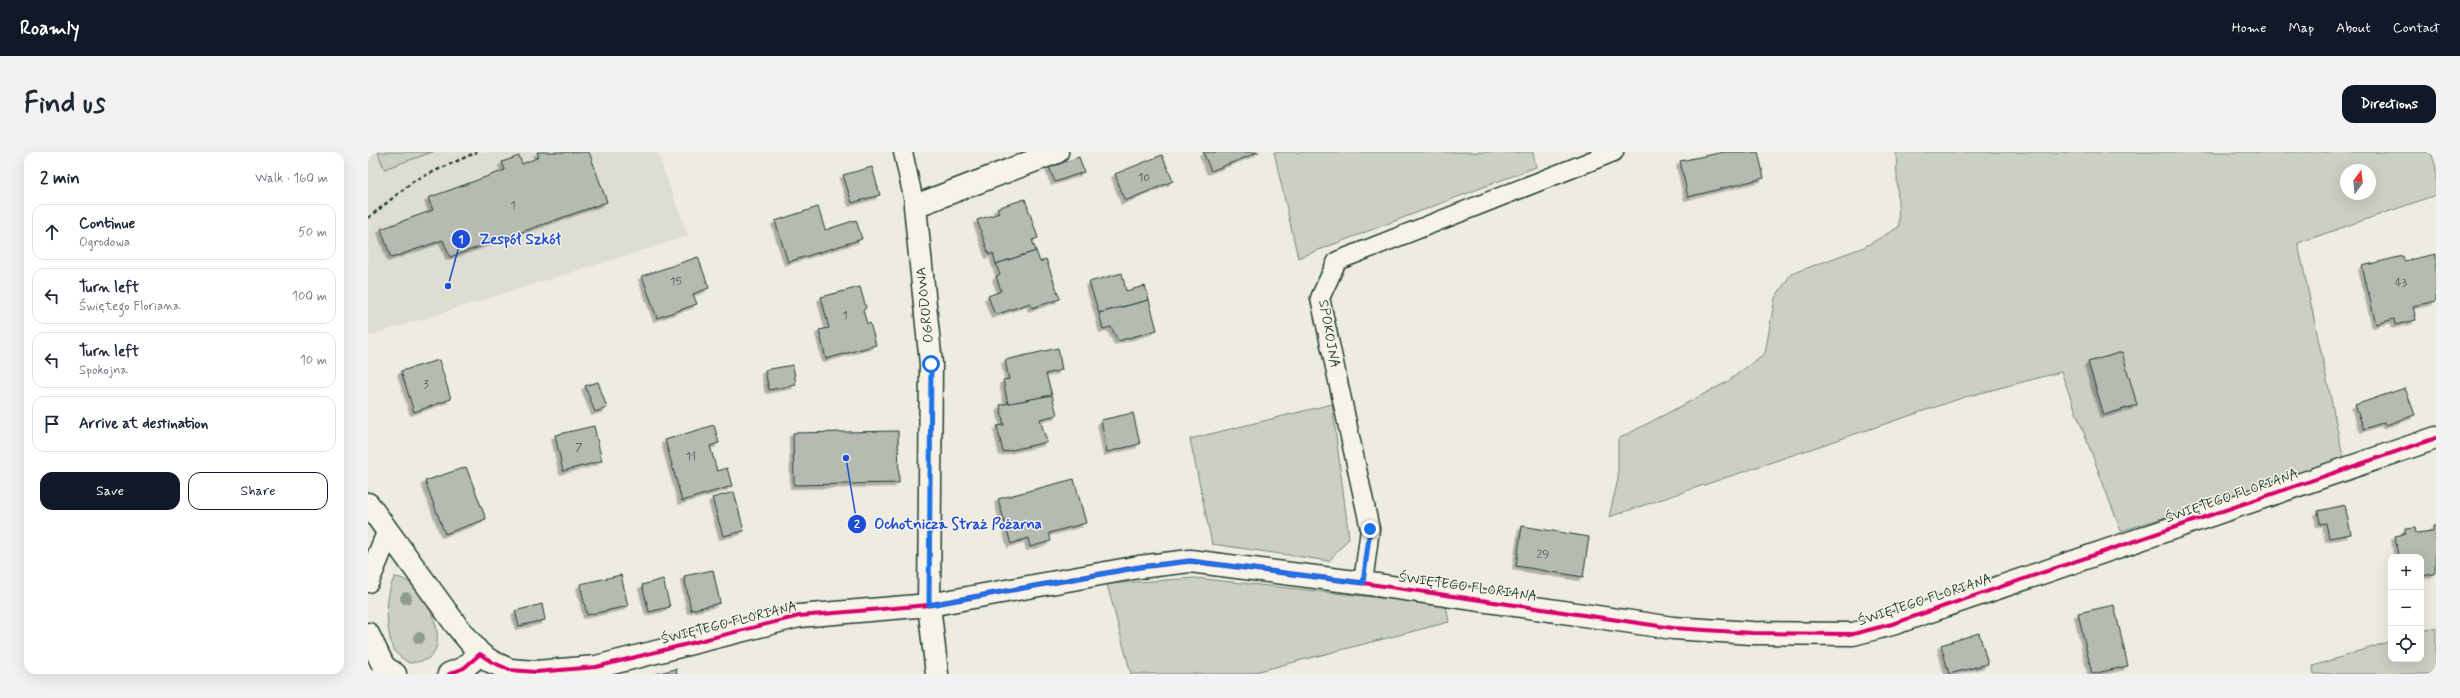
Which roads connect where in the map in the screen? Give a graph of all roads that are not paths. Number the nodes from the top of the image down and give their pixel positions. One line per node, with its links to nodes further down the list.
1 (903, 152): 4 (lane)
2 (1057, 152): 4 (street)
3 (1614, 152): 9 (lane, SPOKOJNA)
4 (915, 206): 10 (street, OGRODOWA)
5 (2436, 438): 9 (street, ŚWIĘTEGO FLORIANA)
6 (368, 504): 7 (street, ŚWIĘTEGO FLORIANA)
7 (388, 532): 8 (street); 12 (street, ŚWIĘTEGO FLORIANA)
8 (368, 581)
9 (1363, 583): 10 (street, ŚWIĘTEGO FLORIANA)
10 (929, 605): 12 (street, ŚWIĘTEGO FLORIANA); 15 (street, OGRODOWA)
11 (368, 634): 13 (street)
12 (480, 654): 14 (street)
13 (395, 674)
14 (450, 674)
15 (936, 674)

